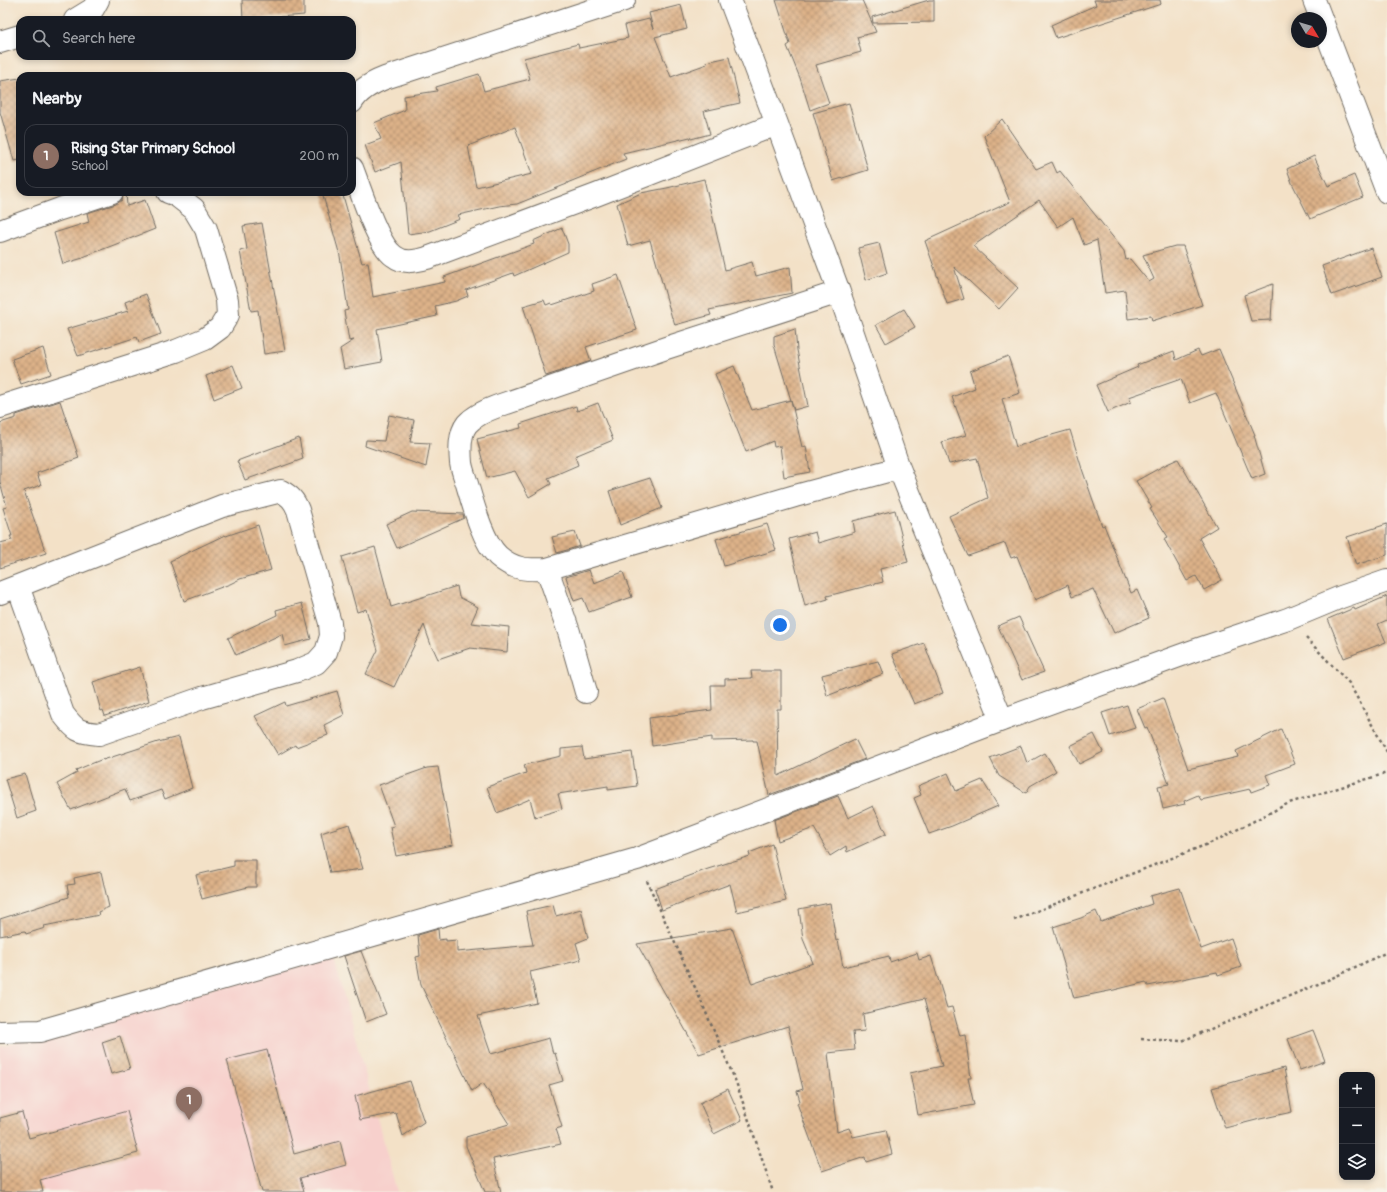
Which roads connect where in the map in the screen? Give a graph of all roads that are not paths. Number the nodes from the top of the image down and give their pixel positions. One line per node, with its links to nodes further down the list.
1 (98, 0): 5 (street)
2 (624, 0): 8 (street)
3 (730, 0): 9 (street)
4 (1314, 0): 11 (street)
5 (81, 16)
6 (16, 37): 7 (street)
7 (0, 42)
8 (356, 95)
9 (777, 124): 10 (street); 15 (street)
10 (356, 178)
11 (1387, 192)
12 (100, 196): 14 (street)
13 (176, 196): 16 (street)
14 (0, 231)
15 (839, 292): 17 (street); 18 (street)
16 (0, 407)
17 (899, 468): 18 (street); 22 (street)
18 (547, 568): 21 (street)
19 (1387, 581): 22 (street)
20 (9, 589): 20 (street)
21 (586, 692)
22 (1002, 720): 23 (street)
23 (0, 1032)

